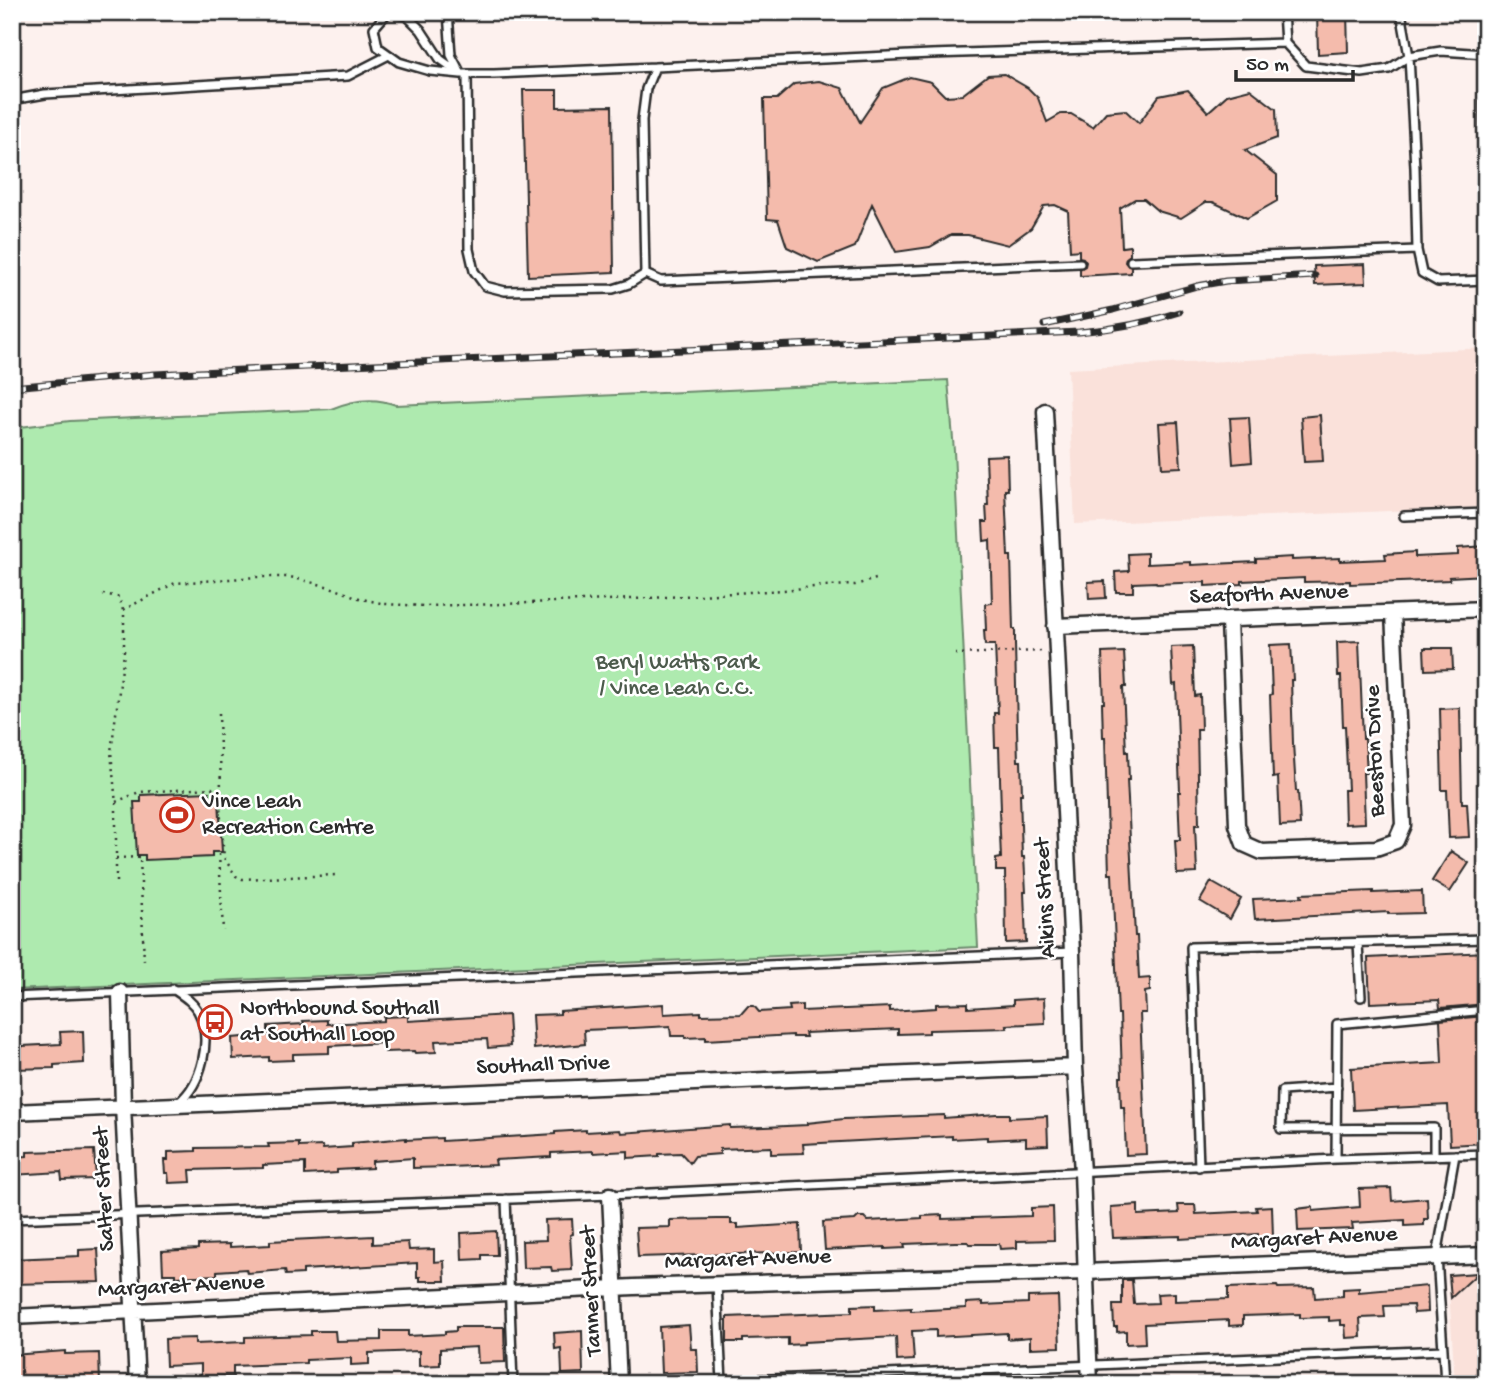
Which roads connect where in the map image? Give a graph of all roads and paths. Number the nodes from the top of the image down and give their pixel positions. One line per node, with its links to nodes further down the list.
1 (388, 12): 7 (lane); 10 (lane)
2 (448, 12): 10 (lane)
3 (1283, 12): 5 (lane)
4 (1401, 12): 8 (lane)
5 (1285, 43): 8 (lane); 9 (lane)
6 (1486, 54): 8 (lane)
7 (389, 55): 10 (lane); 12 (lane)
8 (1409, 56): 14 (lane)
9 (655, 67): 10 (lane); 17 (lane)
10 (463, 74): 17 (lane)
11 (1486, 77): 13 (lane)
12 (12, 100)
13 (1486, 231)
14 (1417, 250): 15 (lane); 18 (lane)
15 (1131, 261)
16 (1080, 263): 17 (lane)
17 (645, 274)
18 (1486, 280)
19 (1045, 411): 28 (street, Aikins Street)
20 (1486, 513): 21 (lane)
21 (1404, 516)
22 (876, 579): 25 (path)
23 (103, 594): 25 (path)
24 (1486, 609): 26 (street, Seaforth Avenue)
25 (123, 610): 33 (path)
26 (1393, 613): 27 (street, Seaforth Avenue); 27 (street, Beeston Drive)
27 (1229, 620): 28 (street, Seaforth Avenue)
28 (1055, 626): 29 (street, Aikins Street)
29 (1056, 651): 30 (path); 41 (street, Aikins Street)
30 (955, 654)
31 (219, 713): 32 (path)
32 (219, 794): 33 (path); 36 (path)
33 (116, 802): 35 (path)
34 (219, 854): 38 (path)
35 (116, 858): 37 (path); 42 (path)
36 (336, 876)
37 (116, 887)
38 (223, 932)
39 (1486, 939): 40 (lane)
40 (1358, 943): 46 (lane); 58 (lane)
41 (1072, 952): 43 (lane); 48 (street, Aikins Street)
42 (145, 962)
43 (173, 989): 44 (lane); 50 (lane)
44 (120, 992): 45 (lane); 51 (street, Salter Street)
45 (12, 997)
46 (1361, 997)
47 (1486, 1010): 49 (lane)
48 (1075, 1067): 50 (street, Southall Drive); 59 (street, Aikins Street)
49 (1337, 1087): 53 (lane); 53 (lane)
50 (178, 1104): 51 (street, Southall Drive)
51 (123, 1106): 52 (street, Southall Drive); 62 (street, Salter Street)
52 (12, 1112)
53 (1337, 1128): 56 (lane); 57 (lane)
54 (1486, 1154): 55 (lane)
55 (1455, 1155): 56 (lane); 65 (lane)
56 (1434, 1156): 57 (lane)
57 (1336, 1159): 58 (lane)
58 (1199, 1167): 59 (lane)
59 (1082, 1172): 60 (lane); 66 (street, Aikins Street)
60 (610, 1195): 61 (lane); 68 (street, Tanner Street)
61 (506, 1199): 62 (lane); 69 (lane)
62 (128, 1215): 63 (lane); 70 (street, Salter Street)
63 (12, 1219)
64 (1486, 1255): 65 (street, Margaret Avenue)
65 (1437, 1256): 66 (street, Margaret Avenue); 72 (lane)
66 (1086, 1272): 67 (street, Margaret Avenue); 73 (street, Aikins Street)
67 (717, 1284): 68 (street, Margaret Avenue); 74 (lane)
68 (614, 1288): 69 (street, Margaret Avenue); 77 (street, Tanner Street)
69 (508, 1293): 70 (street, Margaret Avenue); 76 (lane)
70 (133, 1312): 71 (street, Margaret Avenue); 75 (street, Salter Street)
71 (12, 1317)
72 (1443, 1349): 73 (lane); 80 (lane)
73 (1089, 1364): 74 (lane); 79 (street, Aikins Street)
74 (722, 1382): 78 (lane)
75 (137, 1384)
76 (513, 1384)
77 (619, 1384)
78 (653, 1384)
79 (1090, 1384)
80 (1445, 1384)

